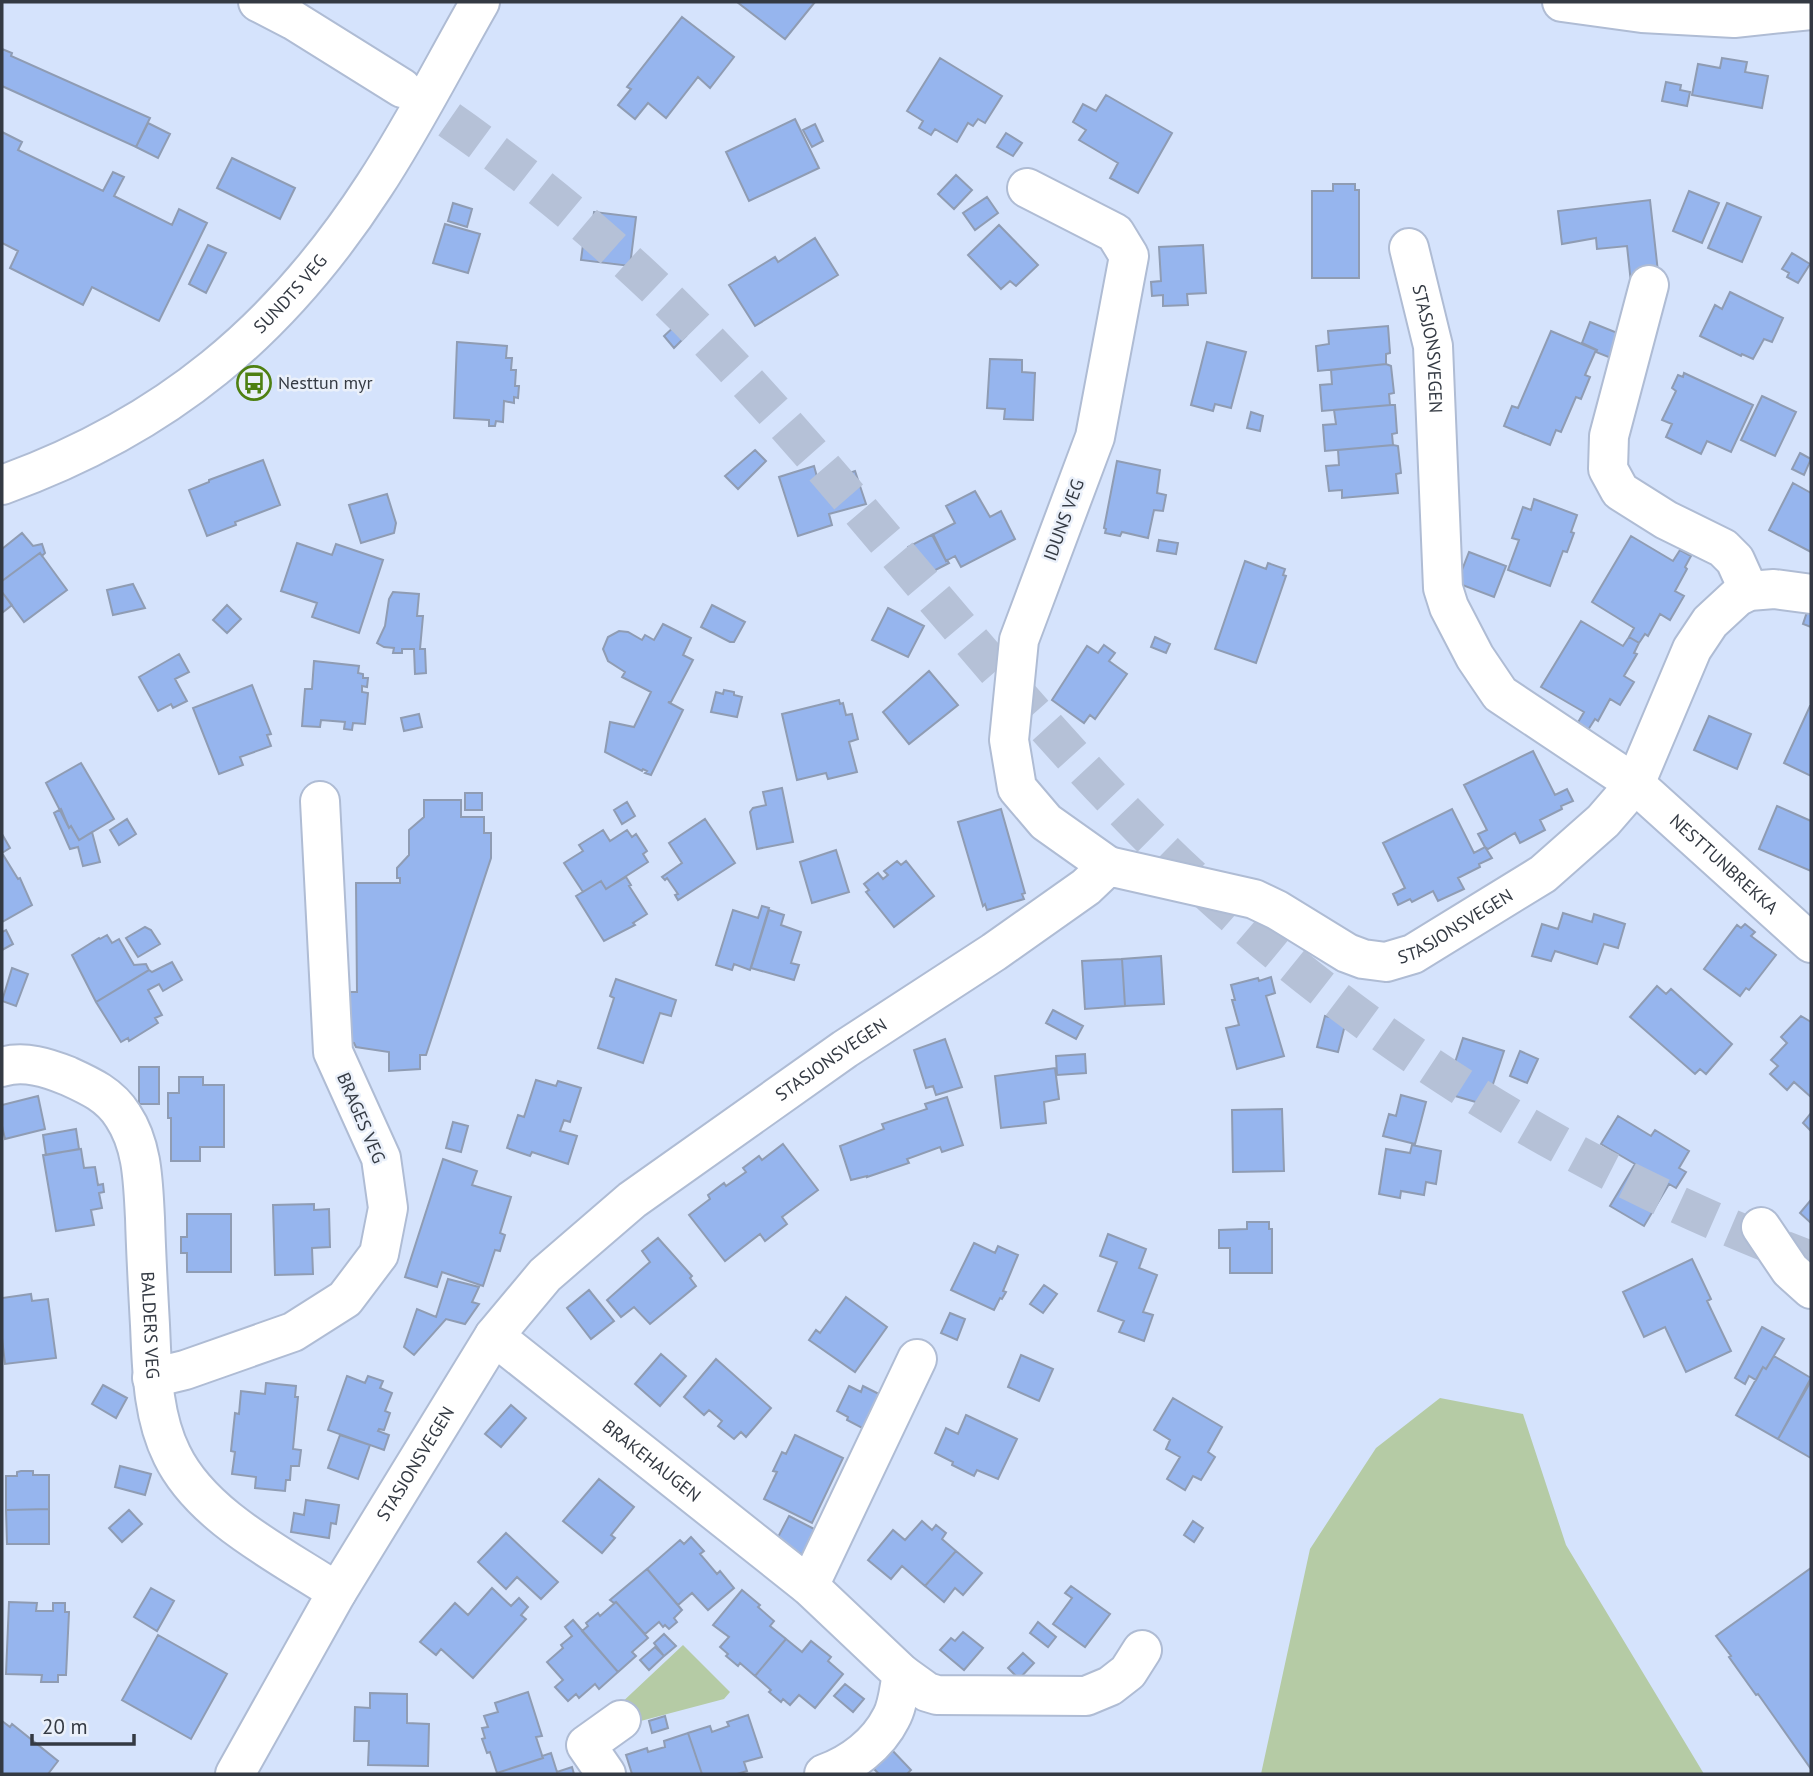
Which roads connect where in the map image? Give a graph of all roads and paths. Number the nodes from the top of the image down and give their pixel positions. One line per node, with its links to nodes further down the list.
1 (257, 2): 5 (street)
2 (480, 2): 9 (street, SUNDTS VEG)
3 (1562, 2): 4 (street)
4 (1811, 10)
5 (402, 88)
6 (1027, 188): 14 (street, IDUNS VEG)
7 (1409, 248): 12 (street, STASJONSVEGEN)
8 (1650, 285): 10 (street)
9 (2, 485)
10 (1749, 591): 11 (street); 12 (street, STASJONSVEGEN)
11 (1811, 594)
12 (1635, 784): 14 (street, STASJONSVEGEN); 15 (street, NESTTUNBREKKA)
13 (320, 801): 21 (street, BRAGES VEG)
14 (1108, 866): 19 (street, STASJONSVEGEN)
15 (1811, 943)
16 (2, 1068): 21 (street, BALDERS VEG)
17 (1760, 1227): 18 (street)
18 (1811, 1289)
19 (494, 1336): 22 (street, BRAKEHAUGEN); 23 (street, STASJONSVEGEN)
20 (917, 1359): 22 (street)
21 (152, 1378): 23 (street, BALDERS VEG)
22 (809, 1586): 25 (street, BRAKEHAUGEN)
23 (337, 1592): 27 (street, STASJONSVEGEN)
24 (1142, 1650): 25 (street, BRAKEHAUGEN)
25 (902, 1674): 29 (street)
26 (621, 1720): 28 (street)
27 (235, 1774)
28 (606, 1774)
29 (824, 1774)

